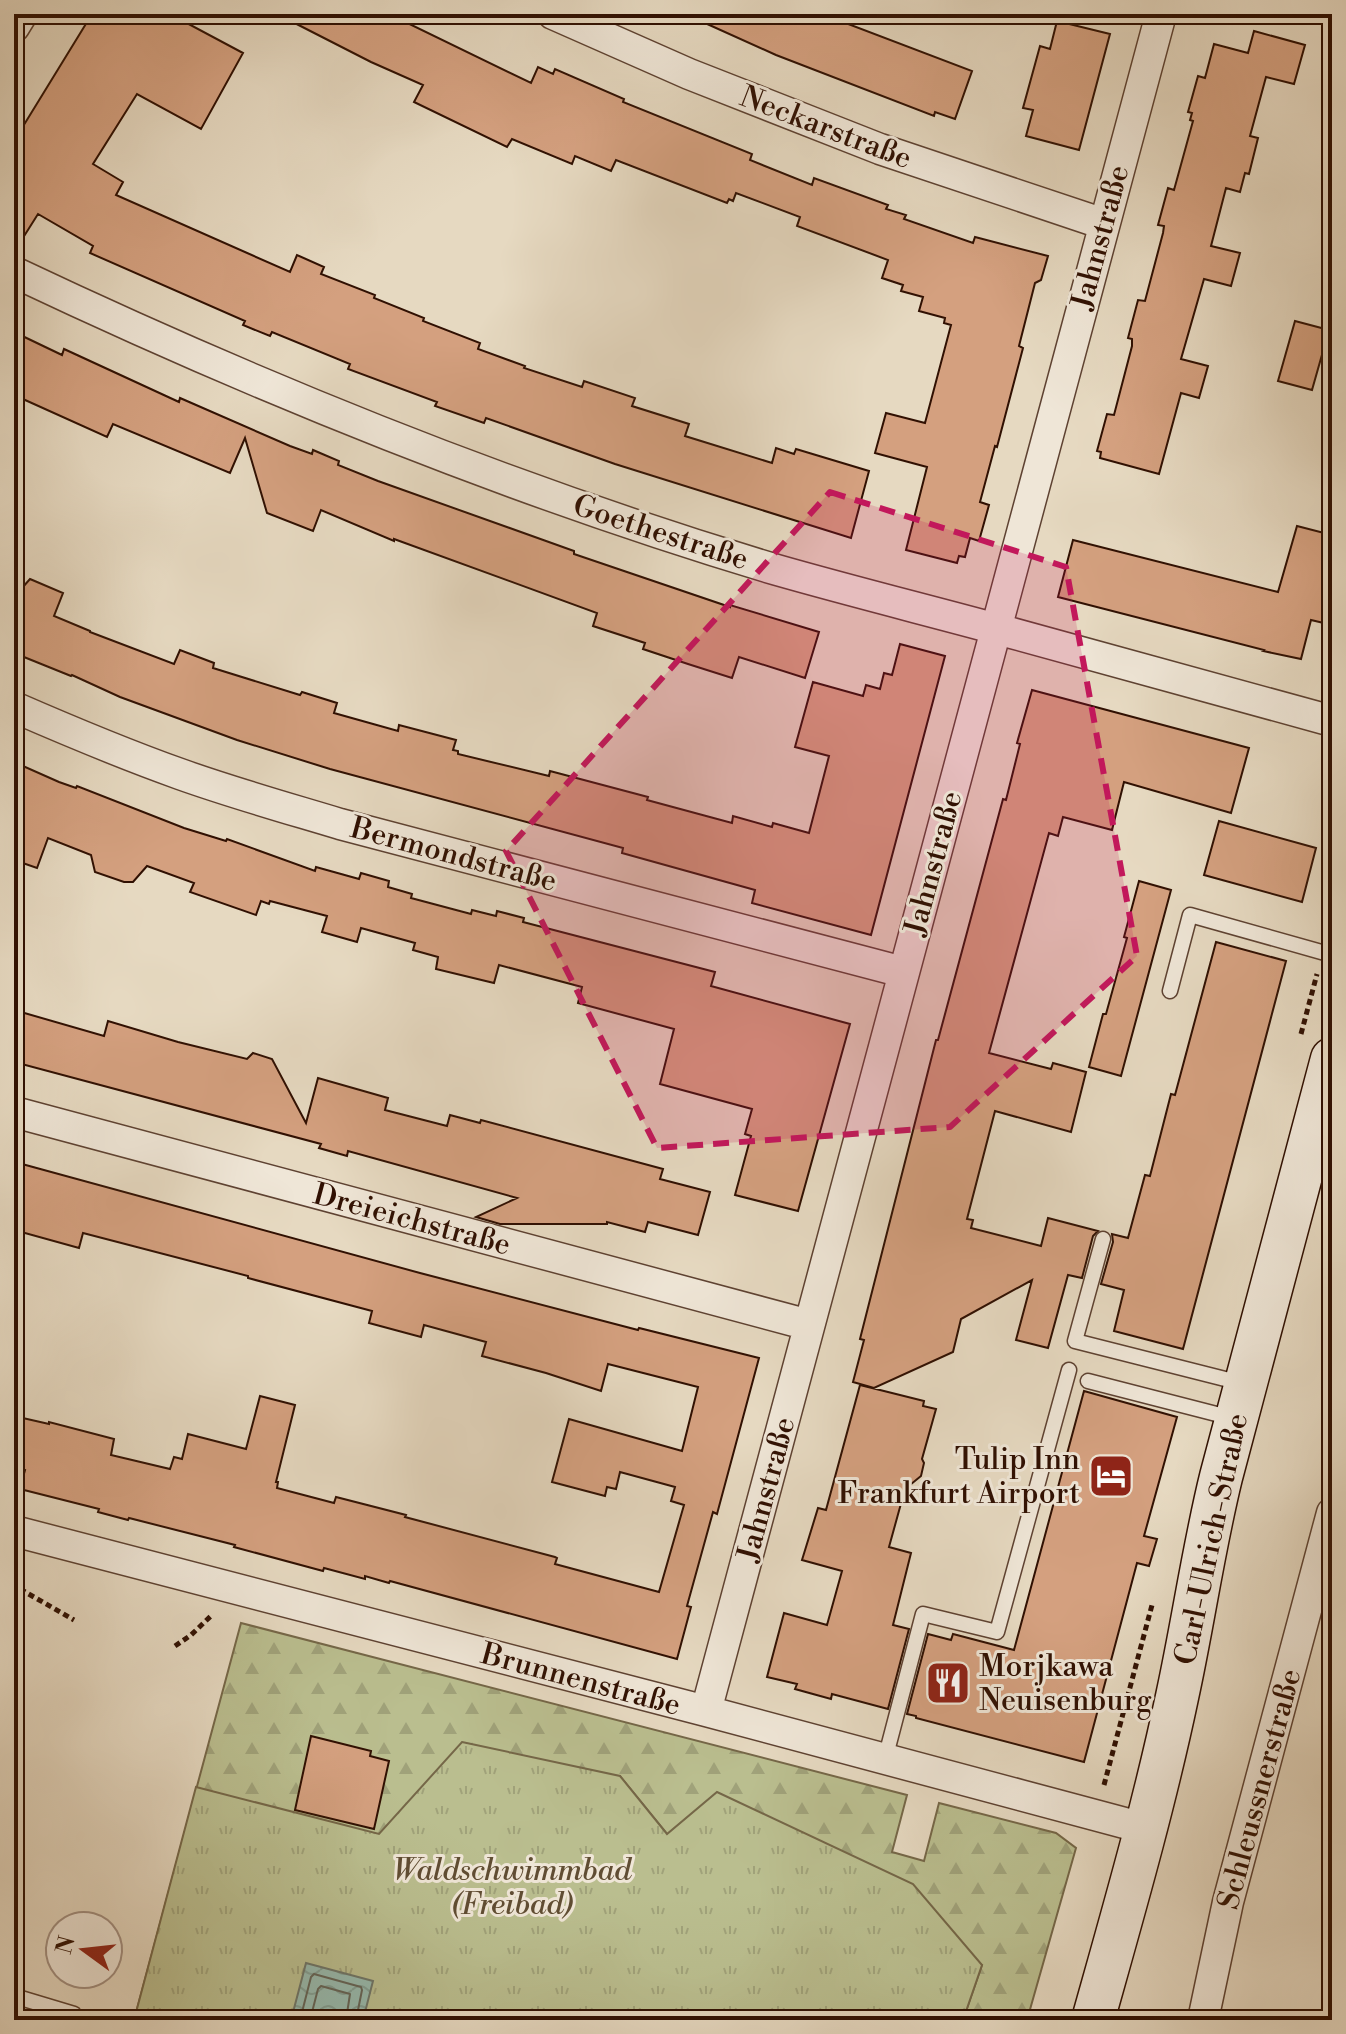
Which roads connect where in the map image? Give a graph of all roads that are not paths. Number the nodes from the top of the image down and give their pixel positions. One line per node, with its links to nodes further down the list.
1 (22, 14): 4 (street)
2 (553, 14): 5 (street, Neckarstraße)
3 (1161, 14): 5 (street, Jahnstraße)
4 (14, 27)
5 (1104, 224): 7 (street, Jahnstraße)
6 (14, 272): 7 (street, Goethestraße)
7 (995, 629): 9 (street, Goethestraße); 11 (street, Jahnstraße)
8 (14, 707): 11 (street, Bermondstraße)
9 (1332, 721)
10 (1332, 955): 12 (lane)
11 (903, 972): 16 (street, Jahnstraße)
12 (1170, 991)
13 (1332, 1059): 19 (main road, Carl-Ulrich-Straße)
14 (14, 1112): 16 (street, Dreieichstraße)
15 (1103, 1239): 19 (lane)
16 (809, 1325): 22 (street, Jahnstraße)
17 (1069, 1370): 23 (lane)
18 (1088, 1381): 19 (lane)
19 (1241, 1402): 24 (main road, Carl-Ulrich-Straße)
20 (1332, 1513): 28 (street, Schleussnerstraße)
21 (15, 1537): 22 (street, Brunnenstraße)
22 (706, 1711): 23 (street, Brunnenstraße)
23 (885, 1759): 24 (street, Brunnenstraße)
24 (1147, 1829): 27 (main road, Carl-Ulrich-Straße)
25 (14, 1996): 26 (lane)
26 (74, 2014)
27 (1093, 2020)
28 (1203, 2020)

